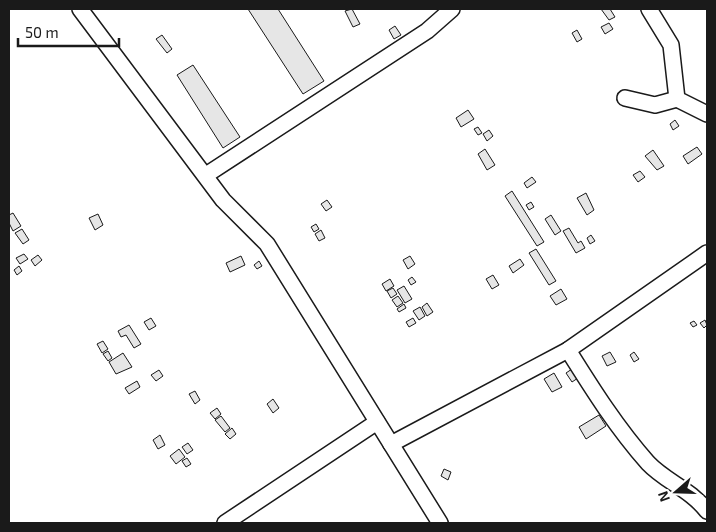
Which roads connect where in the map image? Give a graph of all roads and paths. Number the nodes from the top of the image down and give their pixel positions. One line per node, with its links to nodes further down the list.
1 (80, 9): 7 (street)
2 (452, 9): 7 (street)
3 (649, 9): 5 (street)
4 (625, 98): 5 (street)
5 (678, 99): 6 (street)
6 (707, 114)
7 (206, 176): 10 (street)
8 (707, 253): 9 (street)
9 (568, 350): 11 (street); 12 (street)
10 (377, 422): 11 (street); 13 (street)
11 (391, 444): 14 (street)
12 (707, 511)
13 (225, 523)
14 (440, 523)

